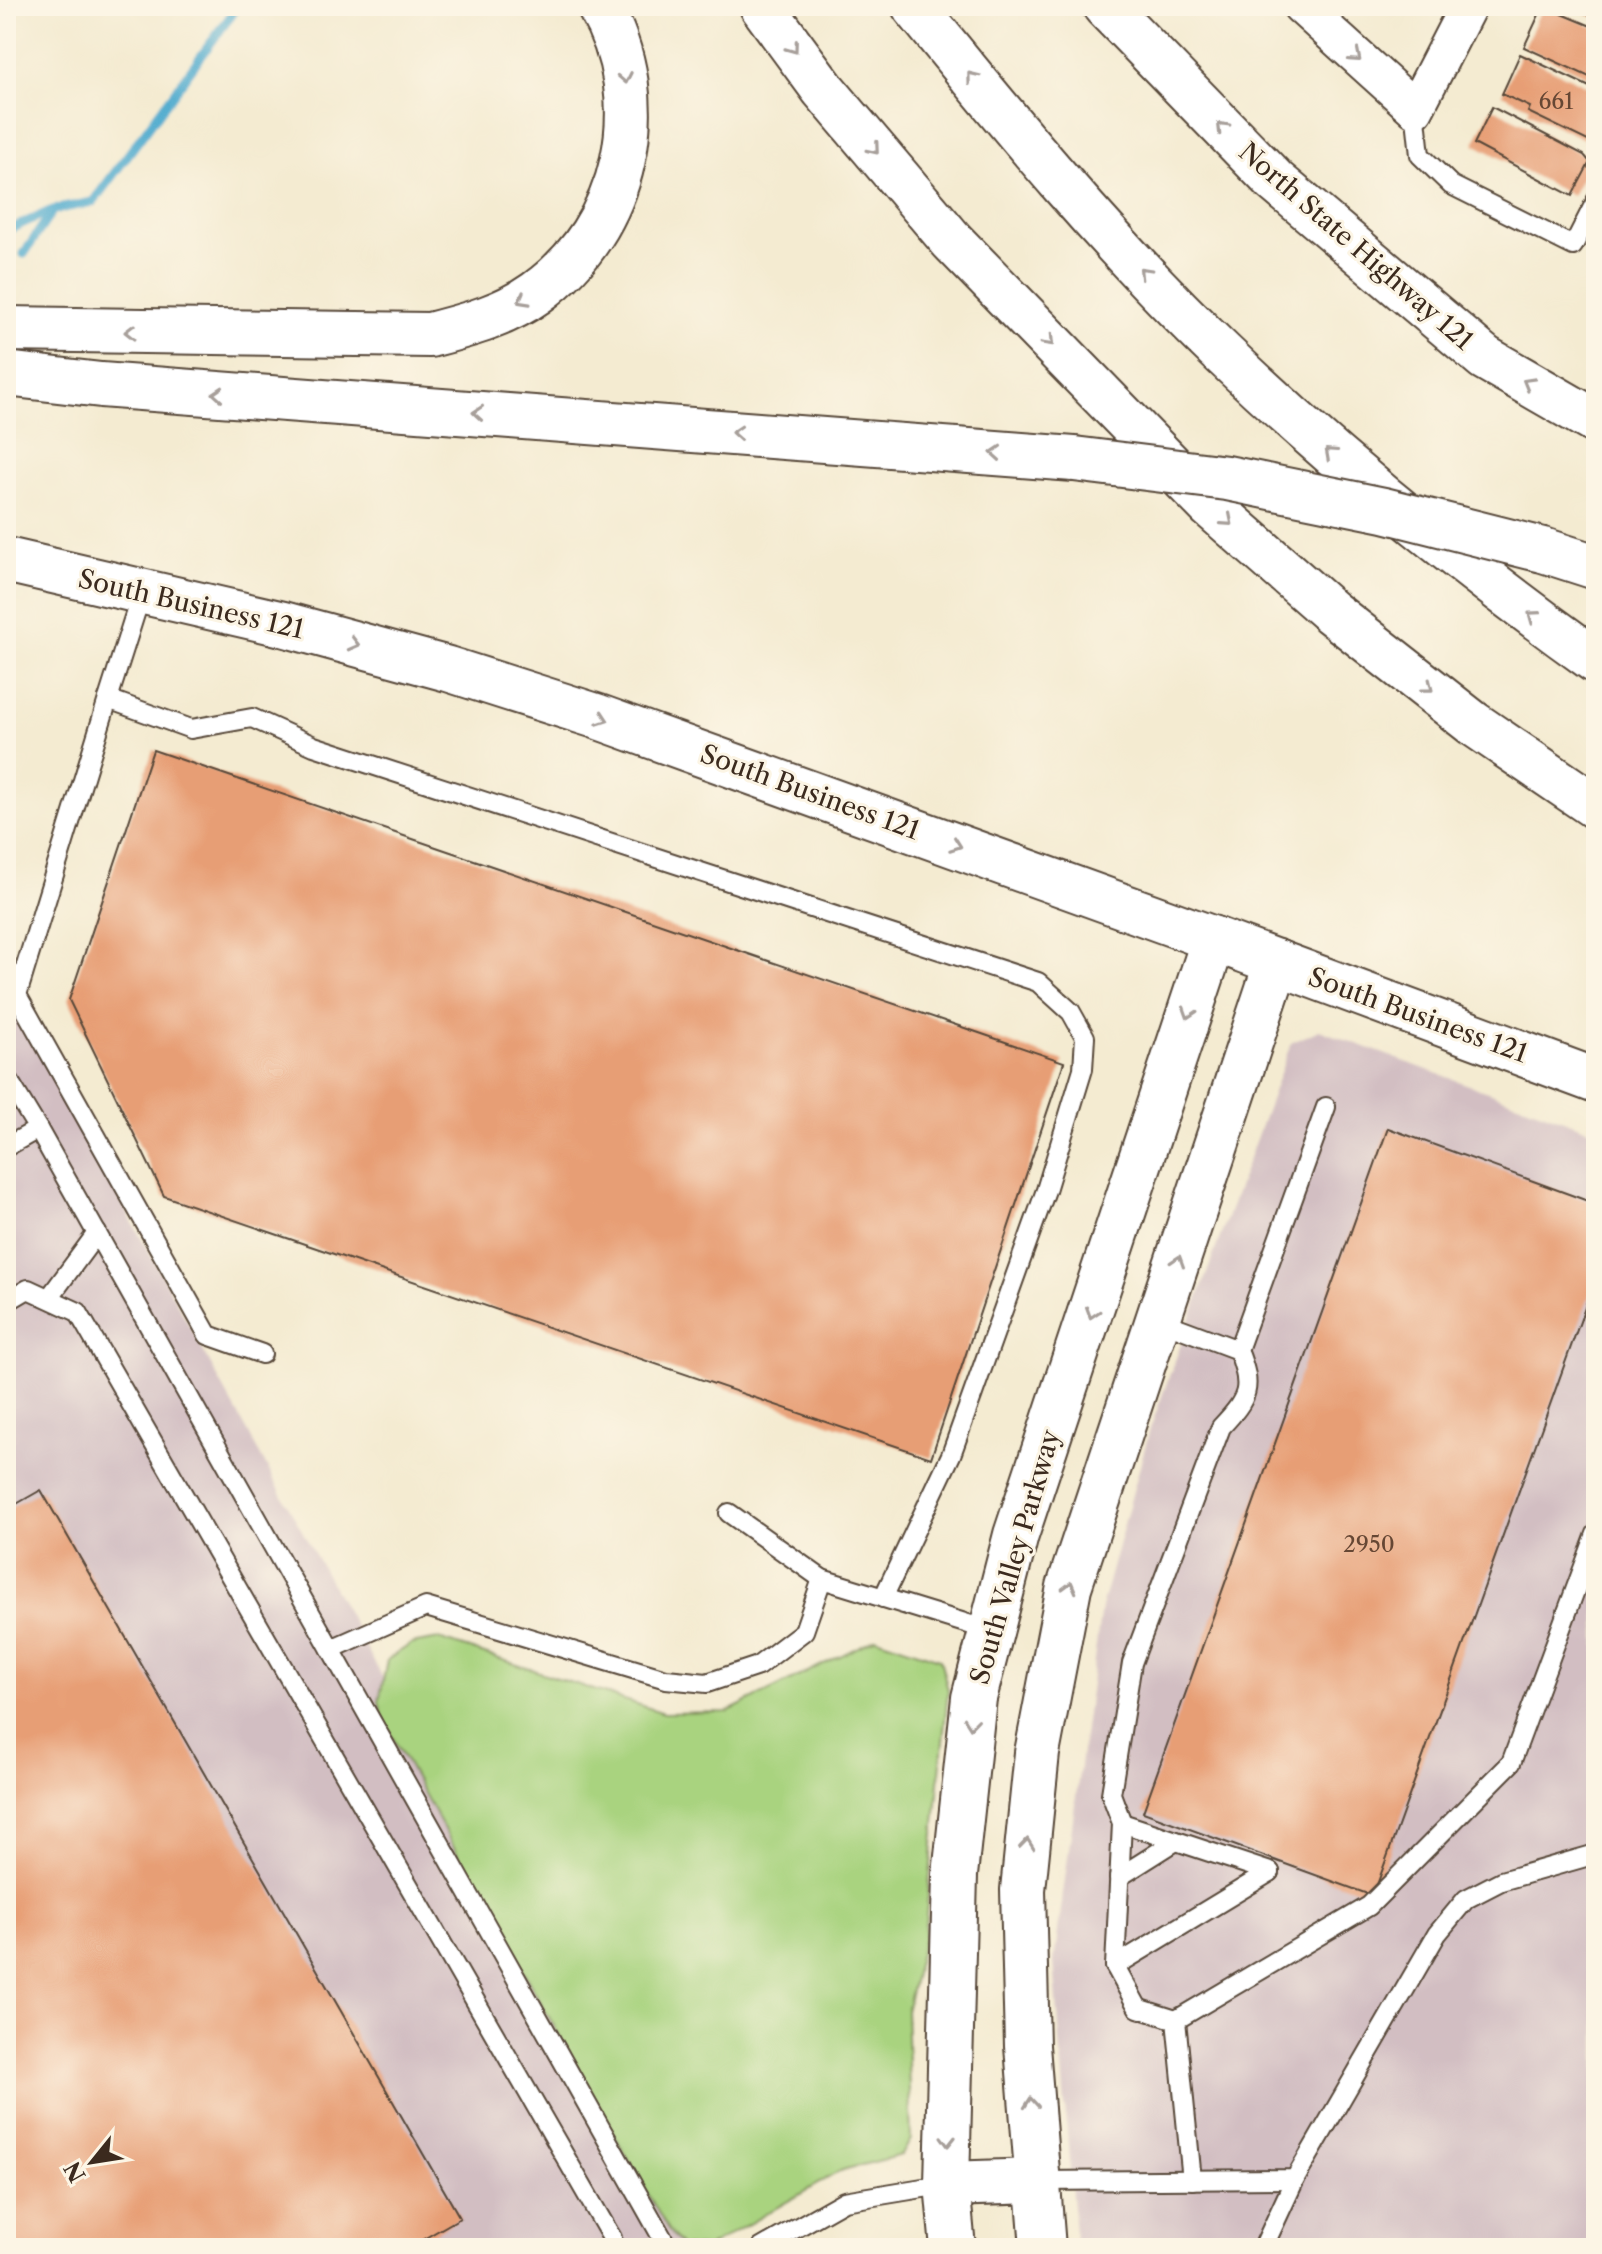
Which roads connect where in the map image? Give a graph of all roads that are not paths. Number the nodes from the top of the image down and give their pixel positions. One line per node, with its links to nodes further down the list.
1 (599, 6): 9 (main road, one-way to 9)
2 (762, 6): 17 (main road, one-way to 17)
3 (914, 6): 15 (main road, one-way to 3)
4 (1105, 6): 11 (main road, North State Highway 121, one-way to 4)
5 (1301, 6): 7 (street, one-way to 7)
6 (1468, 6): 7 (street)
7 (1415, 109): 8 (lane)
8 (1596, 201)
9 (6, 329)
10 (6, 374): 13 (main road, one-way to 10, bridge)
11 (1596, 422)
12 (6, 560): 14 (main road, South Business 121)
13 (1596, 567)
14 (142, 592): 16 (lane); 18 (main road, South Business 121, one-way to 18)
15 (1596, 661)
16 (108, 699): 30 (lane); 34 (lane)
17 (1596, 807)
18 (1214, 939): 19 (main road, South Business 121); 35 (main road, South Valley Parkway, one-way to 35)
19 (1277, 962): 21 (main road, South Business 121); 28 (main road, one-way to 19)
20 (6, 1076): 23 (lane)
21 (1596, 1081)
22 (1326, 1107): 29 (lane)
23 (38, 1129): 24 (lane); 25 (lane)
24 (6, 1147)
25 (97, 1233): 26 (lane); 36 (lane)
26 (49, 1298): 27 (lane); 47 (lane)
27 (6, 1302)
28 (1158, 1320): 29 (lane); 45 (main road, one-way to 28)
29 (1238, 1350): 37 (lane)
30 (262, 1354)
31 (729, 1513): 33 (lane)
32 (1596, 1534): 42 (lane)
33 (822, 1579): 34 (lane); 36 (lane)
34 (883, 1598): 35 (lane)
35 (991, 1631): 46 (main road, South Valley Parkway, one-way to 46)
36 (331, 1649): 48 (lane)
37 (1122, 1823): 38 (lane); 40 (lane)
38 (1176, 1841): 40 (lane); 41 (lane)
39 (1596, 1854): 43 (lane)
40 (1119, 1877): 41 (lane)
41 (1115, 1966): 42 (lane)
42 (1176, 2020): 44 (lane)
43 (1295, 2179): 44 (lane); 52 (lane)
44 (1192, 2180): 45 (lane)
45 (1038, 2181): 46 (main road); 51 (main road)
46 (947, 2184): 49 (lane); 50 (main road, South Valley Parkway)
47 (610, 2248)
48 (668, 2248)
49 (761, 2248)
50 (953, 2248)
51 (1043, 2248)
52 (1263, 2248)

